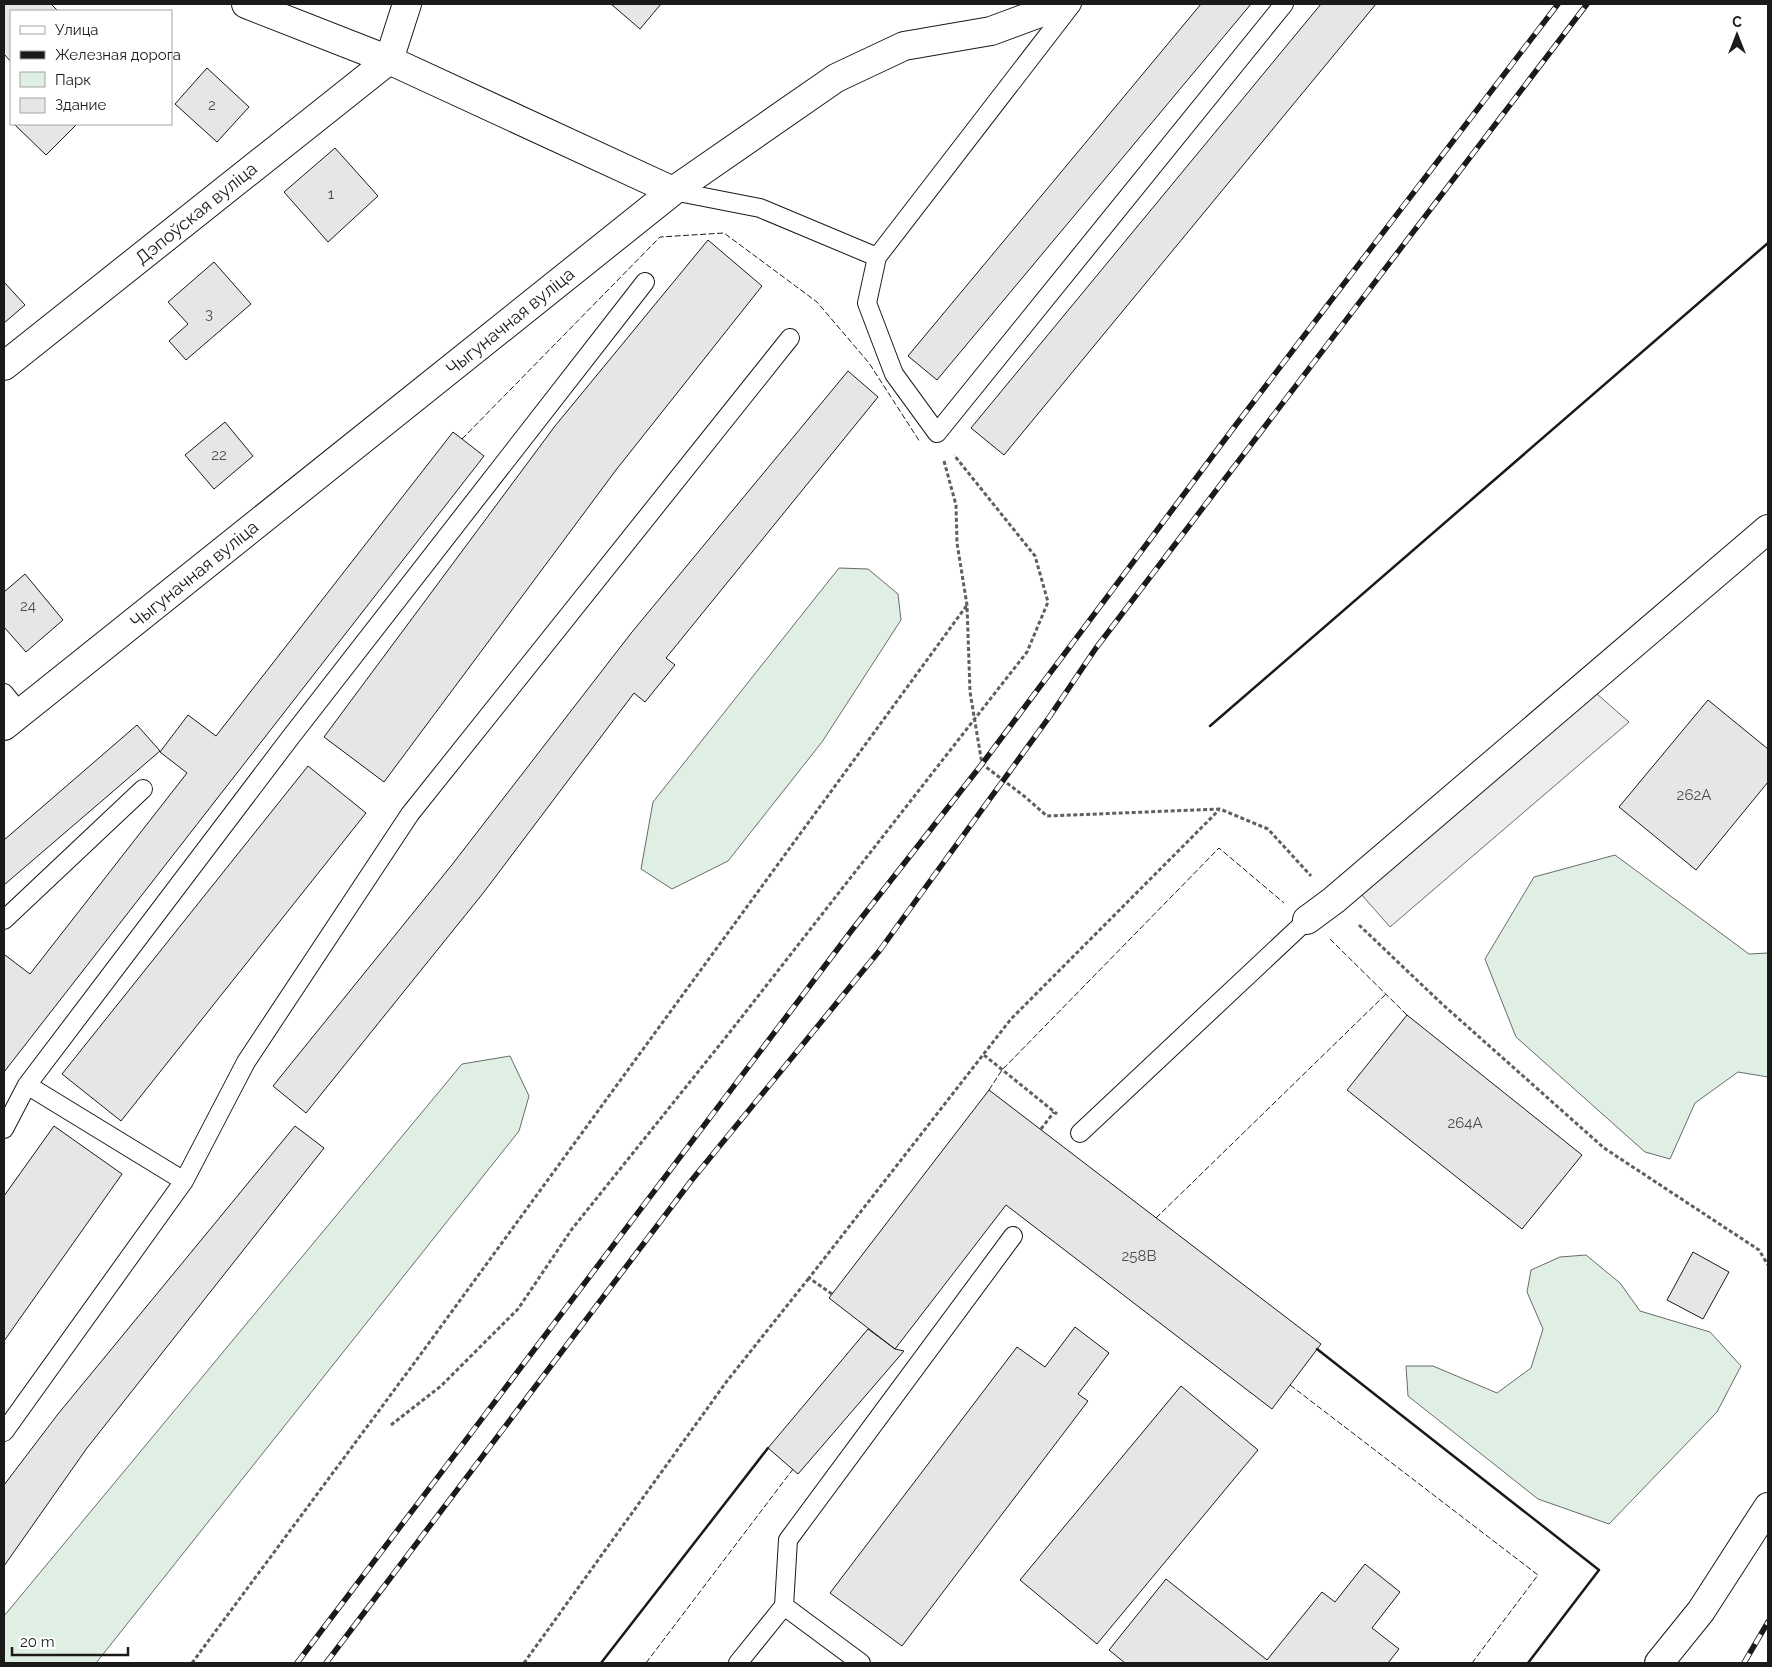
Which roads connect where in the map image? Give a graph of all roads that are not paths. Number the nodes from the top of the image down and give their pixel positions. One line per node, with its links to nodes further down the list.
1 (246, 4): 6 (street)
2 (407, 4): 6 (street)
3 (1064, 4): 7 (street, Чыгуначная вуліца)
4 (1072, 4): 8 (lane)
5 (1284, 4): 8 (lane)
6 (389, 60): 7 (street); 11 (street, Дэпоўская вуліца)
7 (674, 190): 8 (lane); 13 (street, Чыгуначная вуліца)
8 (877, 257)
9 (644, 282): 17 (lane)
10 (790, 338): 20 (lane)
11 (4, 366)
12 (1768, 529): 16 (street)
13 (9, 710)
14 (142, 789): 15 (lane)
15 (4, 920)
16 (1307, 920): 19 (lane)
17 (27, 1085): 18 (lane); 20 (lane)
18 (4, 1129)
19 (1080, 1133)
20 (184, 1181): 22 (lane)
21 (1013, 1236): 24 (lane)
22 (4, 1432)
23 (1768, 1507): 27 (street)
24 (784, 1606): 25 (lane); 26 (lane)
25 (738, 1663)
26 (861, 1663)
27 (1659, 1663)

